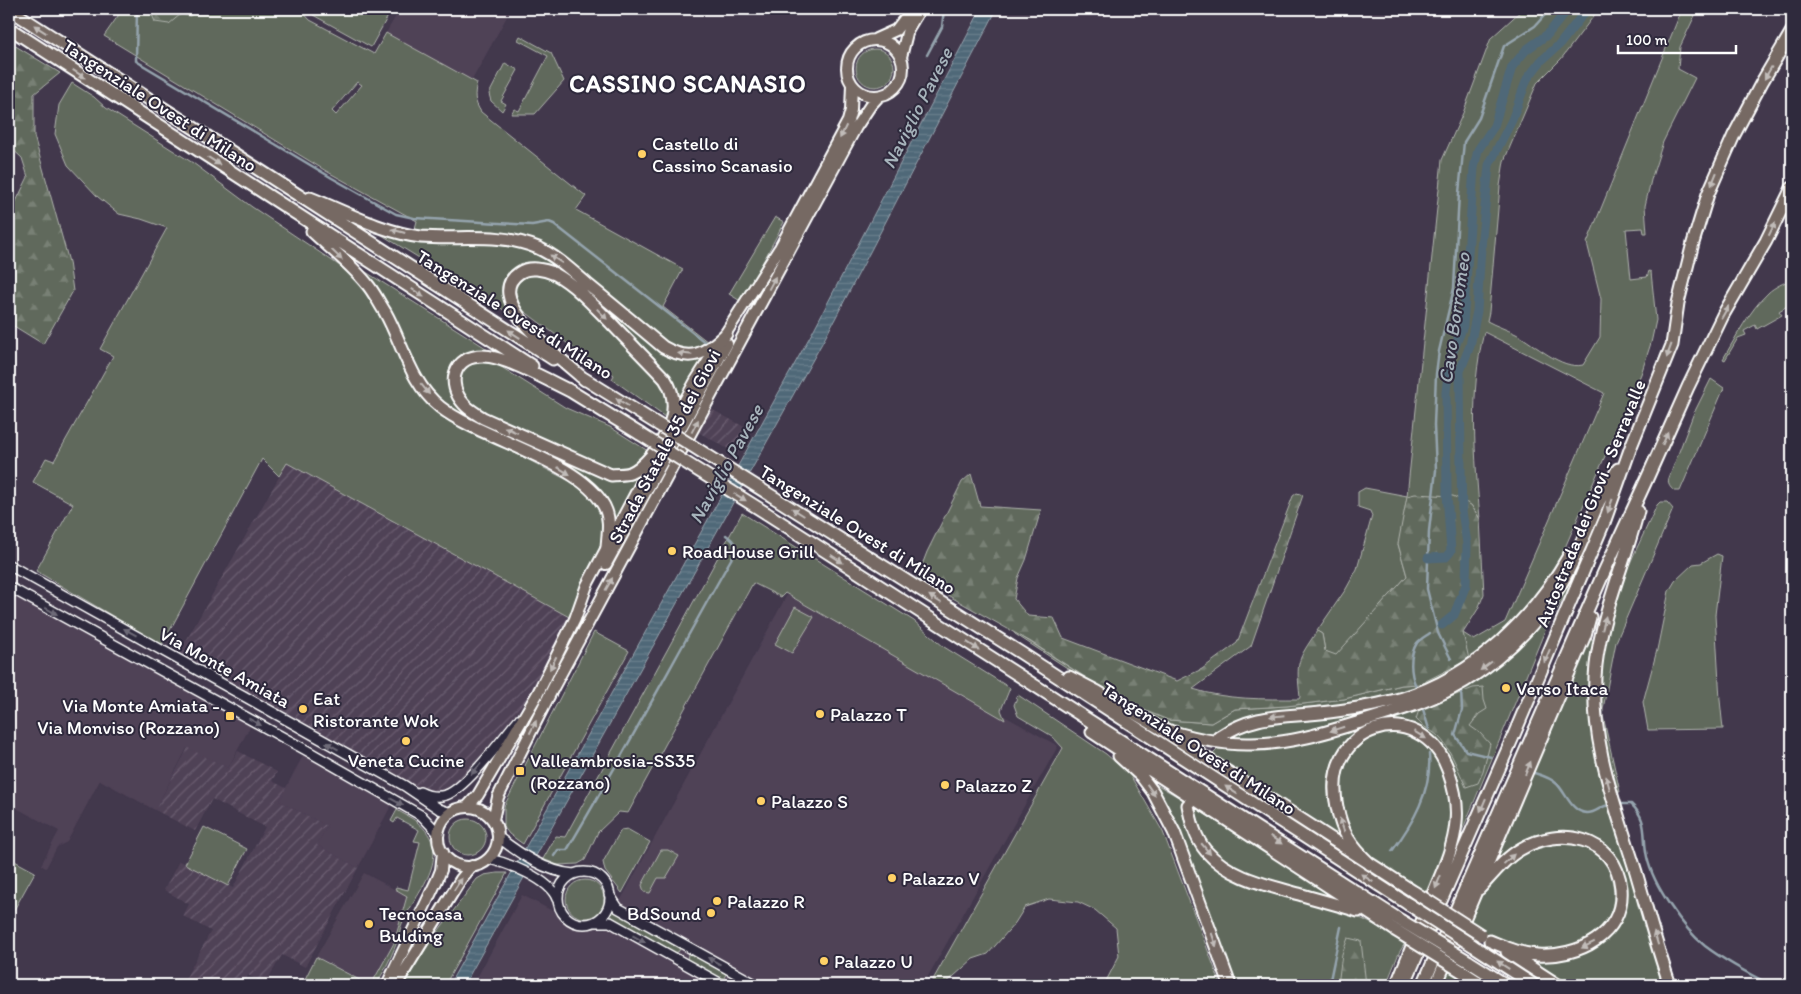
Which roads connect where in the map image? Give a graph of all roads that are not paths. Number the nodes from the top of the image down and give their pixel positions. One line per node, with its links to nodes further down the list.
1 (9, 9): 10 (highway, Tangenziale Ovest di Milano, one-way to 1)
2 (912, 9): 6 (main road)
3 (920, 9): 7 (main road)
4 (9, 28): 12 (highway, Tangenziale Ovest di Milano, one-way to 12)
5 (1792, 30): 18 (highway, Autostrada dei Giovi - Serravalle, one-way to 18)
6 (875, 39): 7 (main road); 8 (main road)
7 (901, 57): 9 (main road)
8 (852, 84): 9 (main road); 13 (main road, Strada Statale 35 dei Giovi, one-way to 13)
9 (879, 96): 36 (main road, Strada Statale 35 dei Giovi, one-way to 9)
10 (283, 186): 14 (highway, one-way to 10); 15 (highway, Tangenziale Ovest di Milano, one-way to 10)
11 (1792, 188): 19 (highway, Autostrada dei Giovi - Serravalle, one-way to 11)
12 (288, 210): 16 (highway, Tangenziale Ovest di Milano, one-way to 16); 21 (highway, one-way to 21)
13 (779, 249): 14 (main road); 25 (main road, Strada Statale 35 dei Giovi)
14 (726, 334): 17 (main road)
15 (585, 380): 17 (highway, one-way to 17); 26 (highway, Tangenziale Ovest di Milano, one-way to 15, bridge)
16 (572, 392): 17 (highway, one-way to 16); 27 (highway, Tangenziale Ovest di Milano, one-way to 27, bridge)
17 (664, 440): 21 (main road)
18 (1632, 444): 20 (highway); 56 (highway, Autostrada dei Giovi - Serravalle, one-way to 56)
19 (1645, 483): 23 (highway, Autostrada dei Giovi - Serravalle); 63 (highway, one-way to 19)
20 (1600, 499): 29 (highway, one-way to 29); 31 (highway, one-way to 31)
21 (607, 547): 25 (main road)
22 (9, 565): 32 (main road, Via Monte Amiata, one-way to 22)
23 (1604, 572): 44 (highway, one-way to 23); 57 (highway, Autostrada dei Giovi - Serravalle)
24 (9, 587): 37 (main road, Via Monte Amiata, one-way to 37)
25 (575, 619): 28 (main road, one-way to 28)
26 (1021, 653): 29 (highway); 61 (highway, Tangenziale Ovest di Milano, one-way to 26, bridge)
27 (1043, 691): 30 (highway); 60 (highway, Tangenziale Ovest di Milano, one-way to 60, bridge)
28 (531, 706): 32 (main road, one-way to 32); 34 (main road)
29 (1158, 727): 41 (highway)
30 (1092, 732): 47 (highway); 54 (highway, one-way to 54)
31 (1219, 737)
32 (406, 786): 35 (main road, Via Monte Amiata)
33 (1188, 805): 47 (highway, one-way to 47)
34 (466, 807): 35 (main road); 36 (main road)
35 (451, 813): 37 (main road)
36 (493, 820): 38 (main road)
37 (439, 834): 39 (main road)
38 (498, 837): 40 (main road); 43 (main road)
39 (443, 852): 42 (main road); 50 (main road)
40 (489, 858): 42 (main road); 46 (main road)
41 (1370, 864): 49 (highway, bridge); 55 (highway, one-way to 55)
42 (472, 866): 51 (main road, one-way to 42)
43 (574, 874): 45 (main road); 46 (main road)
44 (1475, 893): 49 (highway, one-way to 49); 58 (highway)
45 (609, 894): 48 (main road); 53 (main road, one-way to 45)
46 (558, 903): 48 (main road)
47 (1370, 915): 59 (highway, bridge)
48 (594, 922): 52 (main road, one-way to 52)
49 (1486, 938): 62 (highway)
50 (387, 985)
51 (396, 985)
52 (723, 985)
53 (757, 985)
54 (1230, 985)
55 (1396, 985)
56 (1404, 985)
57 (1423, 985)
58 (1436, 985)
59 (1483, 985)
60 (1506, 985)
61 (1534, 985)
62 (1558, 985)
63 (1670, 985)

